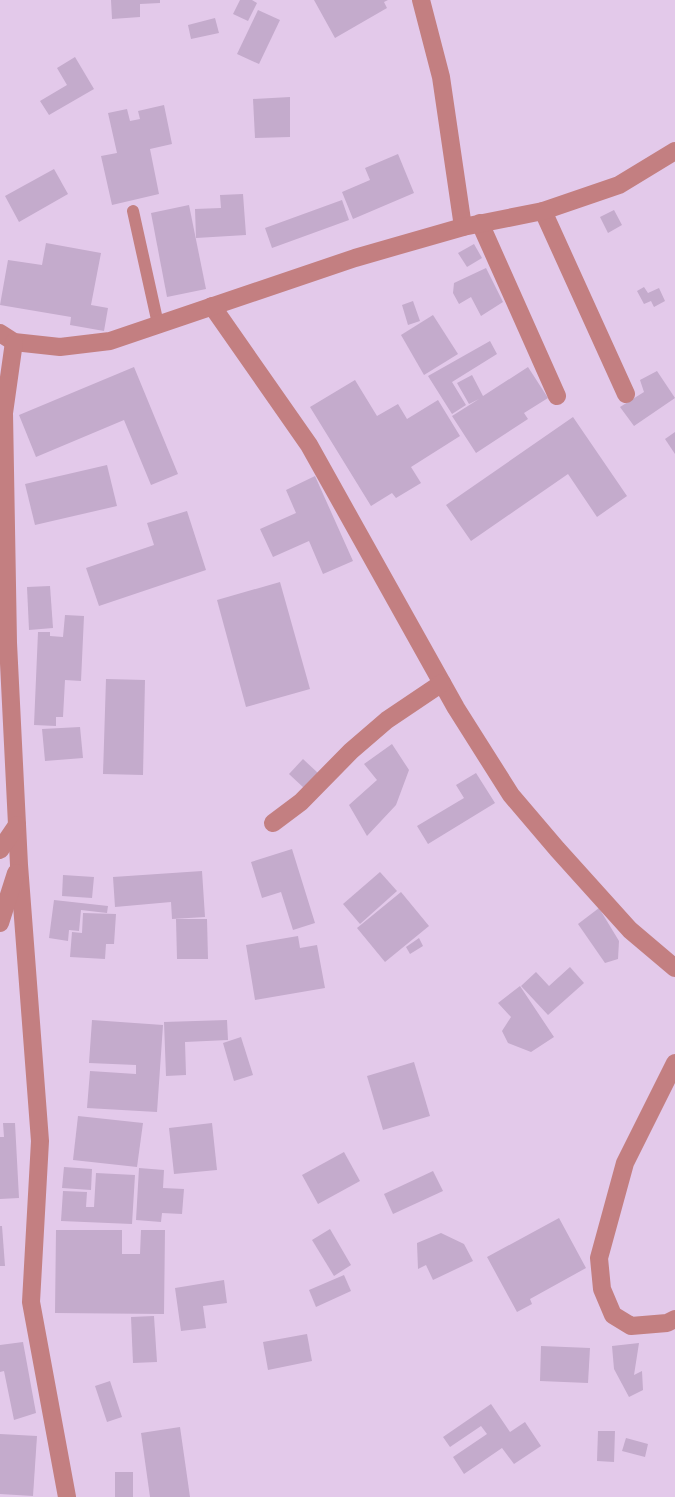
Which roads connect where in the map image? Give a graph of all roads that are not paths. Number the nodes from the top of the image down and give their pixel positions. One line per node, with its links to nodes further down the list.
1 (421, 0): 5 (street)
2 (675, 151): 4 (street)
3 (133, 211): 7 (lane)
4 (543, 211): 5 (street); 9 (street)
5 (471, 225): 6 (street); 10 (street)
6 (212, 306): 7 (street); 11 (street)
7 (158, 324): 8 (street)
8 (7, 337): 13 (street)
9 (626, 394)
10 (557, 396)
11 (442, 684): 12 (street); 17 (street)
12 (273, 823)
13 (17, 825): 14 (street); 15 (street)
14 (0, 850)
15 (19, 865): 16 (street); 20 (street)
16 (0, 922)
17 (675, 968)
18 (675, 1063): 19 (street)
19 (675, 1319)
20 (67, 1497)

